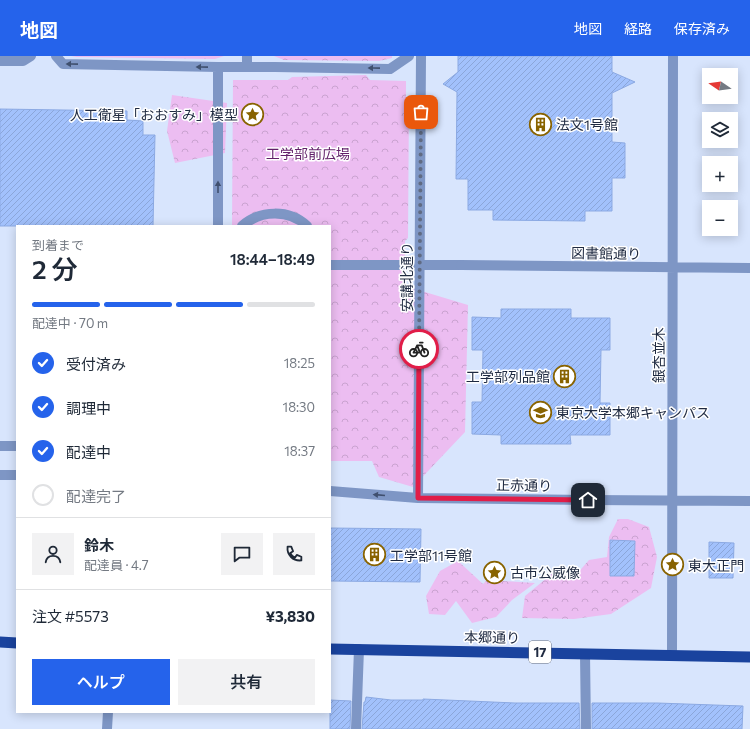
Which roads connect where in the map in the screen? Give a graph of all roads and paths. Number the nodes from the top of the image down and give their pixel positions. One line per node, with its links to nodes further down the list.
1 (31, 56): 7 (street)
2 (56, 56): 8 (street, one-way to 2)
3 (248, 56): 9 (street)
4 (409, 56): 9 (street, one-way to 9)
5 (422, 56): 14 (street, 安講北通り)
6 (673, 56): 15 (street, 銀杏並木)
7 (0, 61)
8 (218, 67): 9 (street); 10 (street, one-way to 8)
9 (247, 67)
10 (218, 225)
11 (244, 225): 12 (street)
12 (306, 225)
13 (331, 265): 14 (street, 図書館通り)
14 (420, 265): 15 (street, 図書館通り); 22 (street, 安講北通り)
15 (673, 267): 16 (street, 図書館通り); 23 (street, 銀杏並木)
16 (750, 268)
17 (0, 446): 18 (street)
18 (16, 446)
19 (0, 475): 20 (street)
20 (16, 475)
21 (331, 491): 22 (street, 正赤通り, one-way to 21)
22 (418, 498): 23 (street, 正赤通り)
23 (672, 500): 24 (street, 正赤通り); 30 (street, 銀杏並木)
24 (750, 501)
25 (0, 642): 26 (highway)
26 (16, 643)
27 (331, 649): 28 (highway, 本郷通り / 17)
28 (359, 649): 29 (highway, 本郷通り / 17); 34 (street)
29 (585, 654): 30 (highway, 本郷通り / 17); 35 (street)
30 (672, 655): 31 (highway, 本郷通り / 17)
31 (750, 657)
32 (108, 713): 33 (street)
33 (107, 729)
34 (356, 729)
35 (586, 729)

